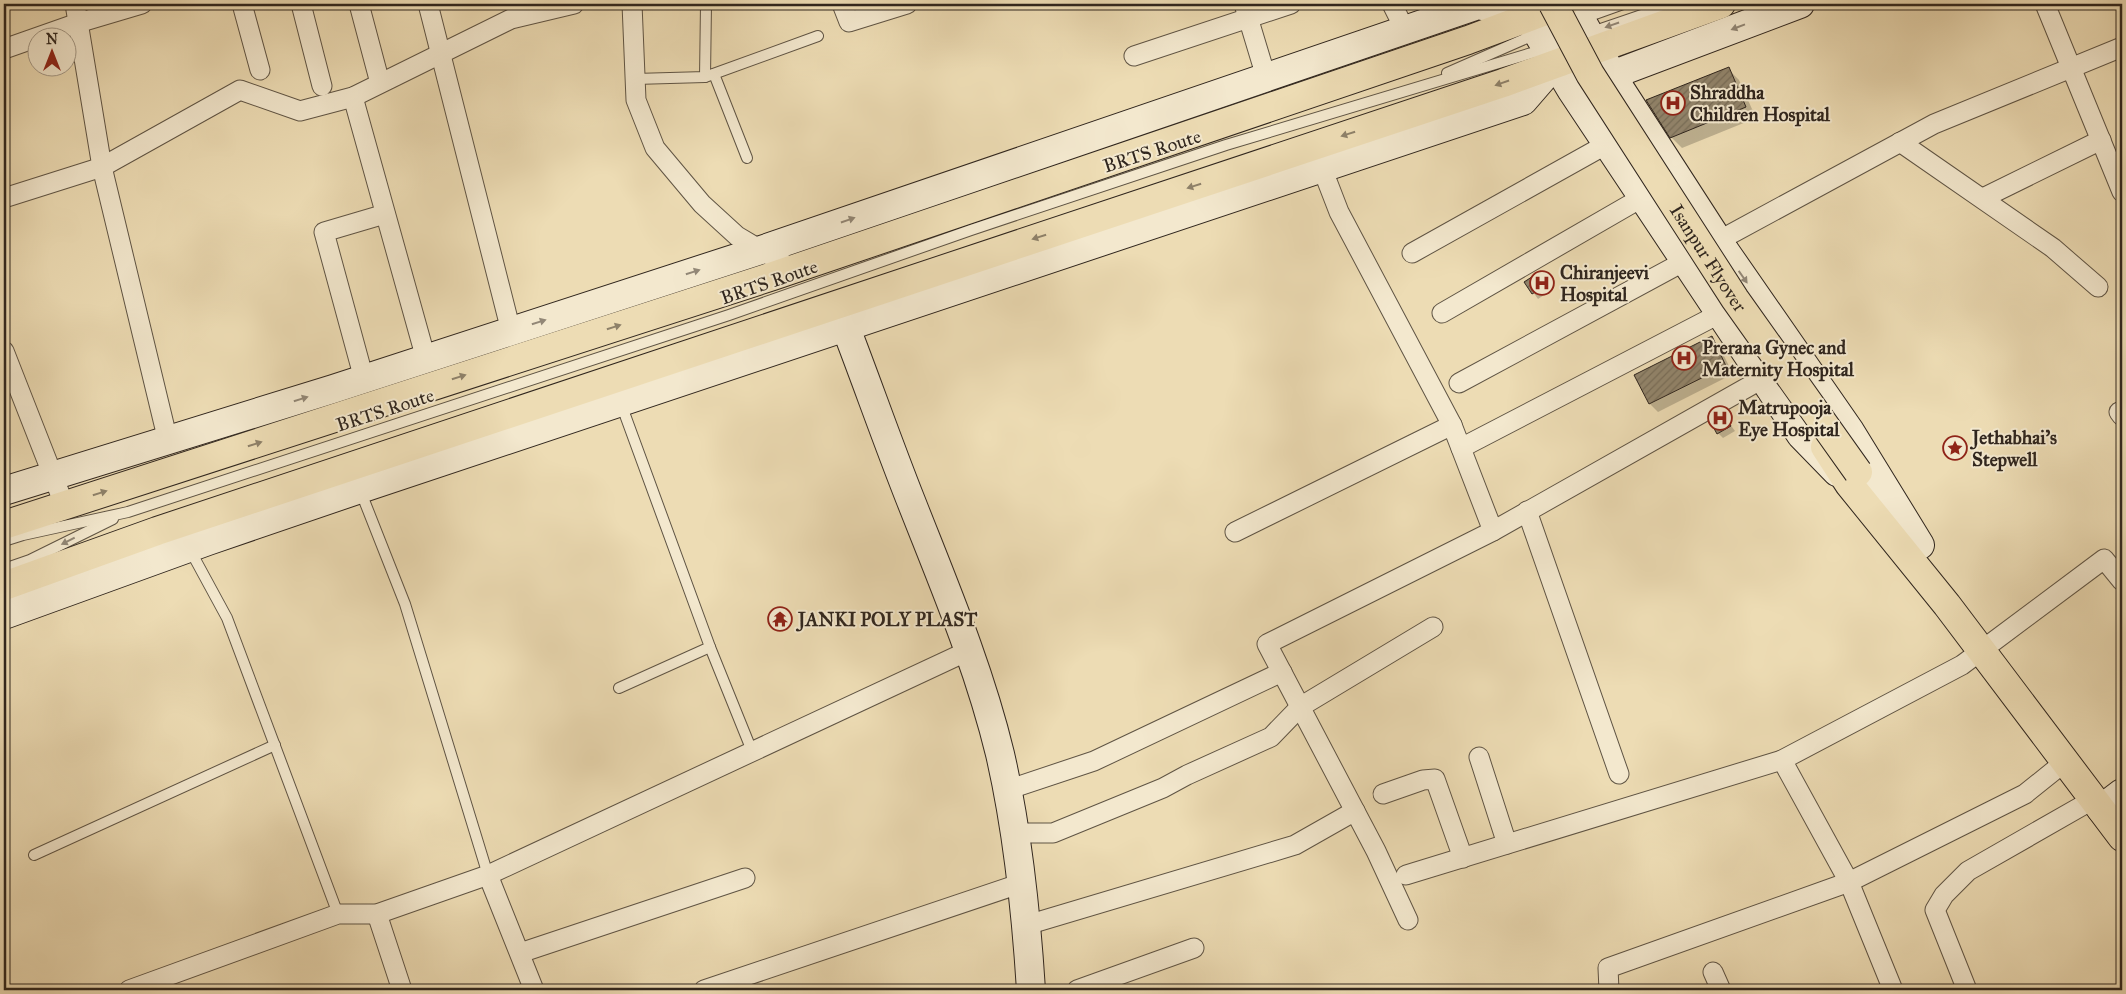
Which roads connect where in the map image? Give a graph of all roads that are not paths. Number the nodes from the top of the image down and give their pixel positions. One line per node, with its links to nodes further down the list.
1 (75, 4): 22 (street)
2 (142, 4): 20 (street)
3 (242, 4): 31 (street)
4 (301, 4): 38 (street)
5 (359, 4): 36 (street)
6 (428, 4): 28 (street)
7 (574, 4): 28 (street)
8 (632, 4): 35 (street)
9 (706, 4): 33 (lane)
10 (842, 4): 11 (street)
11 (907, 4)
12 (1291, 4): 21 (street)
13 (1392, 4): 24 (street)
14 (1480, 4): 23 (street); 24 (street)
15 (1623, 4): 23 (lane, BRTS Route)
16 (1674, 4): 23 (lane, BRTS Route, one-way to 23)
17 (1721, 4): 23 (main road)
18 (1800, 4): 32 (street, one-way to 32)
19 (2045, 4): 30 (street)
20 (122, 7): 22 (street)
21 (1245, 10): 29 (street); 34 (street)
22 (78, 23): 27 (street); 47 (street)
23 (1556, 27): 32 (street); 37 (lane, BRTS Route); 37 (lane, BRTS Route); 39 (street); 41 (street); 54 (main road); 66 (main road, one-way to 66); 78 (main road, Isanpur Flyover, bridge); 78 (main road, Isanpur Flyover)
24 (1405, 30): 34 (street)
25 (818, 36): 33 (lane)
26 (2122, 47): 30 (street)
27 (4, 49)
28 (441, 54): 36 (street); 67 (street)
29 (1134, 56)
30 (2071, 68): 42 (street); 43 (street)
31 (260, 70)
32 (1612, 75): 39 (street); 56 (street)
33 (710, 76): 35 (lane); 45 (lane)
34 (1266, 77): 49 (street)
35 (635, 79): 57 (street)
36 (380, 83): 40 (street)
37 (1421, 85): 83 (lane, BRTS Route)
38 (322, 86)
39 (1572, 91): 41 (street); 44 (street)
40 (353, 96): 47 (street); 55 (street)
41 (1523, 101): 48 (street)
42 (2101, 140): 46 (street); 53 (street)
43 (1900, 142): 53 (street); 56 (street)
44 (1607, 144): 51 (street); 58 (street)
45 (747, 158)
46 (2117, 164): 50 (street)
47 (102, 167): 52 (street); 75 (street)
48 (1322, 168): 66 (street); 74 (street)
49 (948, 186): 54 (street); 57 (street, one-way to 49)
50 (2122, 192)
51 (1643, 196): 59 (street); 64 (street)
52 (4, 198)
53 (1982, 198): 62 (street)
54 (960, 212): 60 (main road)
55 (385, 214): 69 (street); 71 (street)
56 (1718, 241): 87 (street, one-way to 87)
57 (761, 250): 60 (street); 61 (street, one-way to 57)
58 (1412, 253)
59 (1685, 261): 65 (street); 72 (street)
60 (792, 269): 63 (main road)
61 (655, 284): 63 (street); 67 (street, one-way to 61)
62 (2098, 287)
63 (663, 311): 81 (main road, one-way to 63)
64 (1442, 312)
65 (1720, 314): 70 (street); 76 (street)
66 (841, 316): 73 (street); 91 (main road); 96 (street)
67 (511, 331): 69 (street)
68 (4, 351): 77 (street)
69 (426, 359): 71 (street)
70 (1762, 378): 78 (street); 82 (street)
71 (364, 379): 75 (street, one-way to 71)
72 (1459, 383)
73 (620, 403): 79 (street); 95 (lane)
74 (1452, 425): 76 (street); 86 (street)
75 (168, 440): 77 (street)
76 (1461, 448): 85 (street)
77 (53, 476): 80 (street); 81 (street)
78 (1854, 478): 87 (main road, Isanpur Flyover); 94 (main road)
79 (360, 489): 88 (street); 115 (lane)
80 (4, 491)
81 (64, 504): 84 (main road)
82 (1527, 511): 85 (street); 105 (street)
83 (128, 512): 84 (lane); 89 (lane, one-way to 89)
84 (5, 525)
85 (1493, 531): 97 (street)
86 (1235, 532)
87 (1920, 545): 94 (main road, Isanpur Flyover)
88 (189, 548): 92 (street); 100 (lane)
89 (4, 569)
90 (2122, 580): 94 (street)
91 (4, 586)
92 (4, 615)
93 (1433, 627): 99 (street)
94 (1987, 645): 103 (street); 104 (main road); 108 (main road)
95 (710, 648): 98 (lane); 101 (lane)
96 (970, 650): 101 (street); 106 (street)
97 (1282, 672): 99 (street); 106 (street)
98 (618, 688)
99 (1300, 706): 109 (street); 110 (street)
100 (274, 745): 112 (lane); 119 (lane)
101 (752, 751): 115 (street)
102 (1479, 757): 111 (street)
103 (1782, 760): 111 (street); 117 (street)
104 (2066, 761): 108 (main road); 117 (street)
105 (1619, 774)
106 (1007, 790): 110 (street)
107 (1383, 794): 113 (street)
108 (2114, 810): 135 (street)
109 (1355, 811): 121 (street); 122 (street)
110 (1016, 833): 118 (street)
111 (1507, 844): 113 (street)
112 (34, 855)
113 (1463, 858): 114 (street)
114 (1406, 875)
115 (488, 876): 120 (street); 124 (street)
116 (745, 878): 124 (street)
117 (1849, 882): 132 (street); 134 (street)
118 (1022, 884): 122 (street); 129 (street)
119 (338, 914): 120 (street); 126 (street)
120 (378, 914): 127 (street)
121 (1408, 920)
122 (1027, 925): 130 (street)
123 (1194, 948): 131 (street)
124 (520, 953): 128 (street)
125 (1713, 972): 133 (street)
126 (129, 990)
127 (402, 990)
128 (534, 990)
129 (704, 990)
130 (1031, 990)
131 (1077, 990)
132 (1609, 990)
133 (1721, 990)
134 (1893, 990)
135 (1967, 990)

